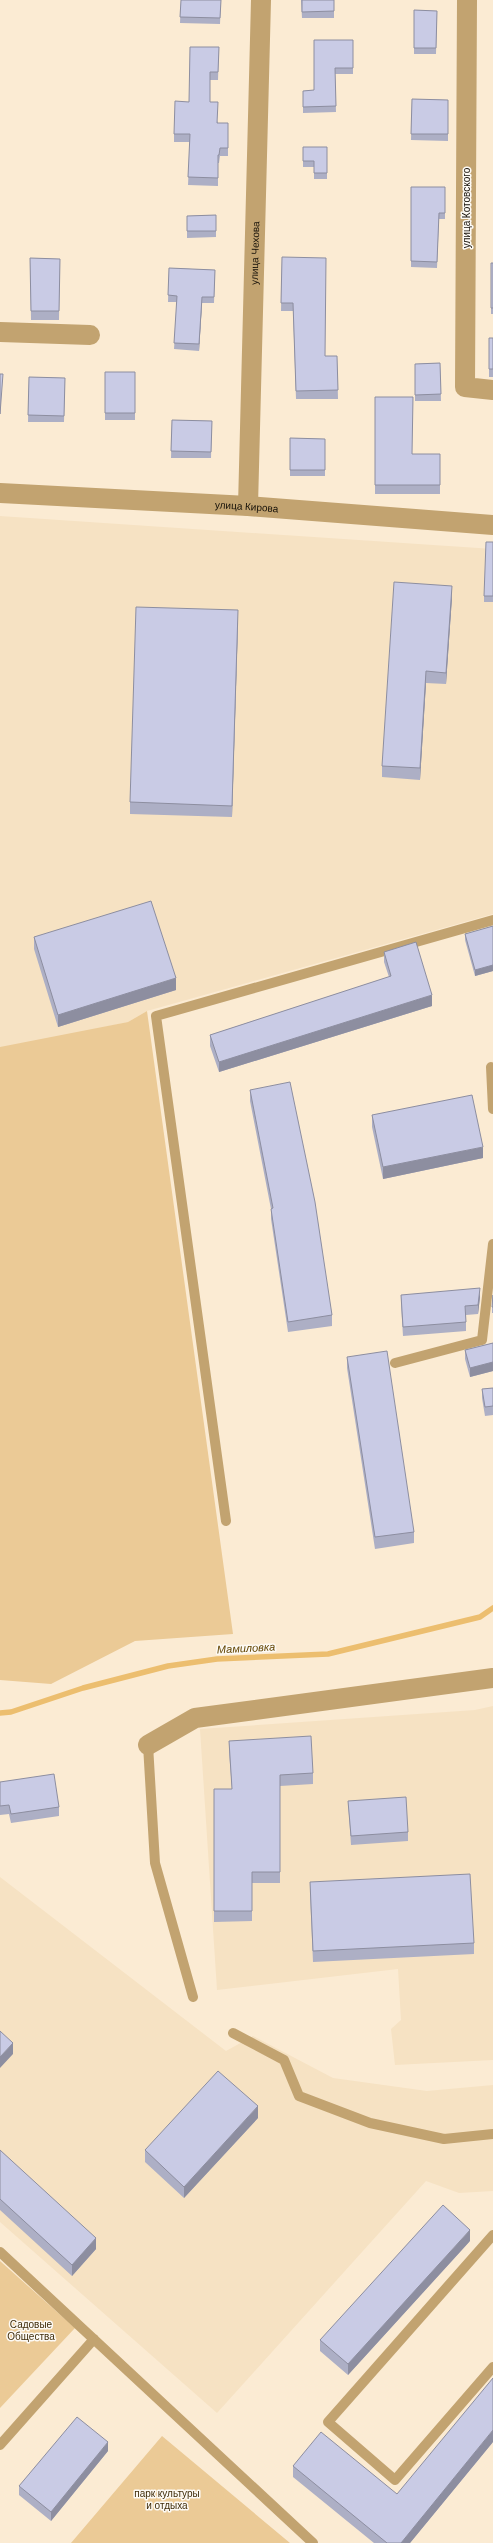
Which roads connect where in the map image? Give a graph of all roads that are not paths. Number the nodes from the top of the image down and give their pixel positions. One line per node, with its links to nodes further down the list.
1 (261, 0): 7 (street, улица Чехова)
2 (467, 0): 5 (street, улица Котовского)
3 (0, 332): 4 (street)
4 (90, 335)
5 (493, 390)
6 (0, 493): 7 (street, улица Кирова)
7 (248, 506): 8 (street, улица Кирова)
8 (493, 526)
9 (493, 920): 14 (lane)
10 (491, 1067): 11 (lane)
11 (493, 1109)
12 (493, 1244): 13 (lane)
13 (395, 1364)
14 (226, 1521)
15 (493, 1678): 16 (street)
16 (148, 1745): 17 (lane)
17 (193, 1996)
18 (233, 2033): 19 (lane)
19 (493, 2134)
20 (493, 2236): 23 (lane)
21 (0, 2252): 22 (lane)
22 (94, 2339): 24 (lane); 25 (lane)
23 (493, 2367)
24 (0, 2445)
25 (313, 2543)

